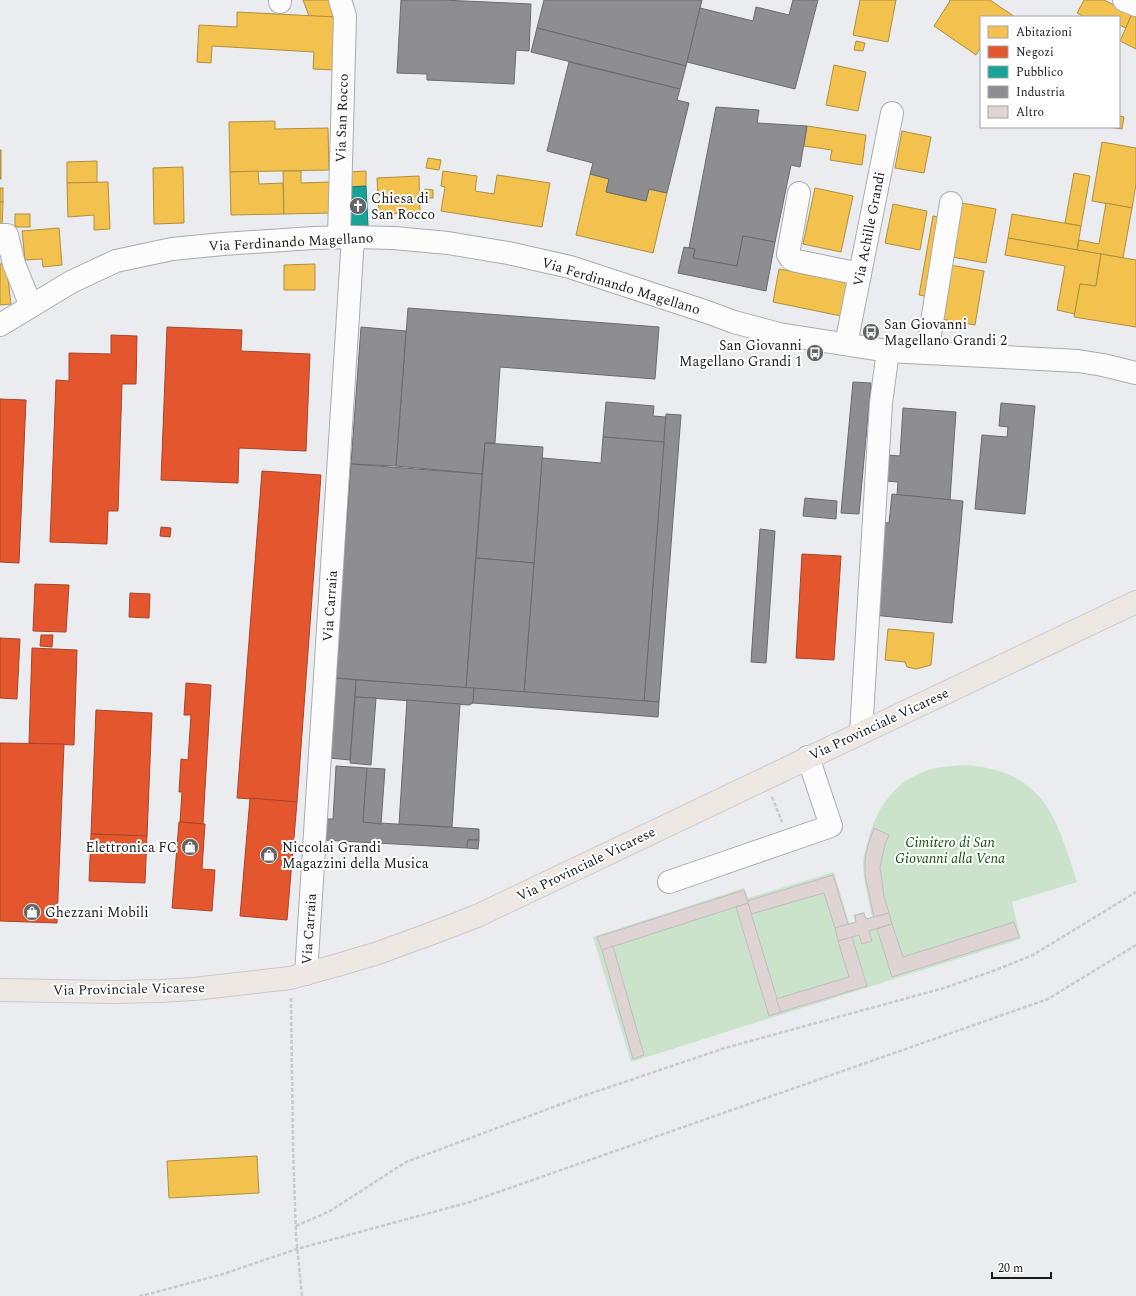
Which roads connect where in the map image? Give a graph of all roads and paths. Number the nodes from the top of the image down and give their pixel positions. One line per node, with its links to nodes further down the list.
1 (340, 0): 8 (street, Via San Rocco)
2 (1124, 0): 3 (street)
3 (1136, 5)
4 (892, 113): 9 (street, Via Achille Grandi)
5 (799, 192): 9 (street)
6 (951, 203): 14 (street)
7 (0, 235): 10 (street)
8 (346, 237): 10 (street, Via Ferdinando Magellano); 12 (street, Via Ferdinando Magellano); 24 (street, Via Carraia)
9 (860, 274): 12 (street, Via Achille Grandi)
10 (31, 306): 11 (street, Via Ferdinando Magellano)
11 (0, 325)
12 (846, 344): 13 (street, Via Ferdinando Magellano)
13 (888, 350): 14 (street, Via Ferdinando Magellano); 17 (street)
14 (927, 353): 15 (street, Via Ferdinando Magellano)
15 (1136, 374)
16 (1136, 602): 17 (main road, Via Provinciale Vicarese)
17 (861, 733): 18 (main road, Via Provinciale Vicarese)
18 (808, 757): 19 (main road, Via Provinciale Vicarese); 20 (street)
19 (765, 778): 20 (path); 24 (main road, Via Provinciale Vicarese)
20 (790, 840): 21 (street)
21 (669, 882)
22 (1136, 892): 26 (path)
23 (1136, 945): 27 (path)
24 (298, 976): 25 (main road, Via Provinciale Vicarese); 26 (path)
25 (0, 990)
26 (296, 1226): 27 (path)
27 (298, 1249): 28 (path); 29 (path)
28 (139, 1296)
29 (302, 1296)

